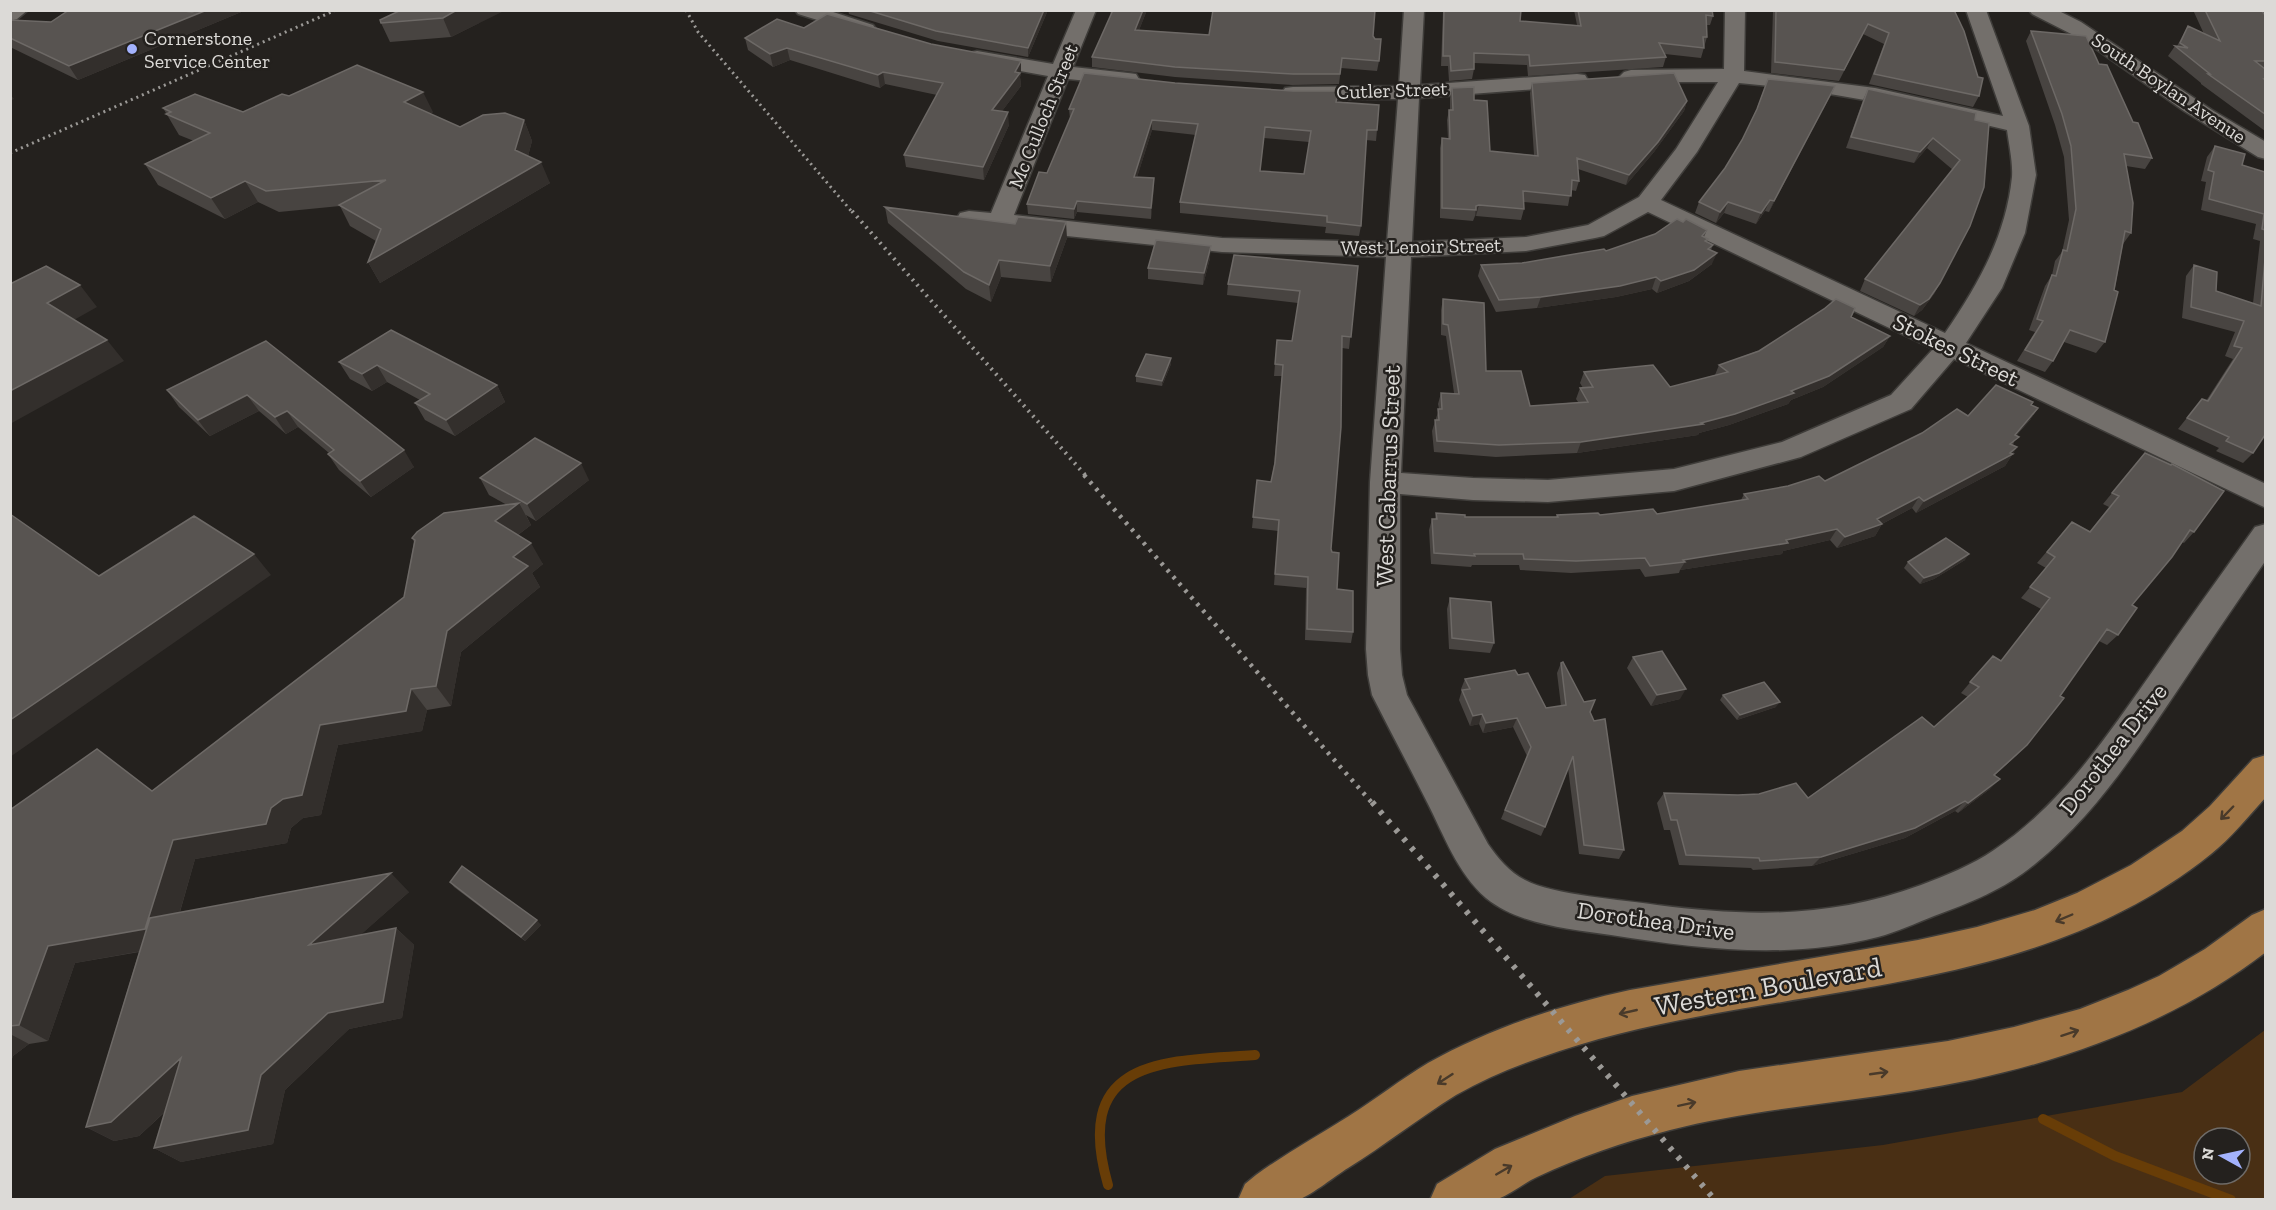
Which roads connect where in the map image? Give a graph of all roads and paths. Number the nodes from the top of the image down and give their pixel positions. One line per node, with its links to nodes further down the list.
1 (18, 10): 8 (street)
2 (805, 10): 9 (street)
3 (1086, 10): 11 (street, Mc Culloch Street)
4 (1414, 10): 15 (street, West Cabarrus Street)
5 (1735, 10): 12 (street, West Lenoir Street)
6 (1976, 10): 16 (street)
7 (2039, 10): 17 (street, South Boylan Avenue)
8 (10, 15)
9 (890, 36)
10 (954, 52): 11 (street)
11 (1061, 72): 13 (street); 20 (street, Mc Culloch Street)
12 (1732, 77): 15 (street, Cutler Street); 16 (street, Cutler Street); 18 (street, West Lenoir Street)
13 (1143, 81)
14 (1269, 91): 15 (street, Cutler Street)
15 (1409, 93): 21 (street, West Cabarrus Street)
16 (2018, 126): 22 (street)
17 (2265, 152)
18 (1647, 202): 21 (street, West Lenoir Street); 22 (street, Stokes Street)
19 (969, 218): 20 (street, West Lenoir Street)
20 (999, 222): 21 (street, West Lenoir Street)
21 (1401, 250): 23 (street, West Cabarrus Street)
22 (1950, 347): 23 (street); 24 (street, Stokes Street)
23 (1385, 482): 27 (street, West Cabarrus Street)
24 (2265, 497)
25 (2265, 535): 27 (street, Dorothea Drive)
26 (2265, 770): 29 (main road, Western Boulevard, one-way to 29)
27 (1521, 898)
28 (2265, 928): 30 (main road, one-way to 28)
29 (1261, 1200)
30 (1453, 1200)

